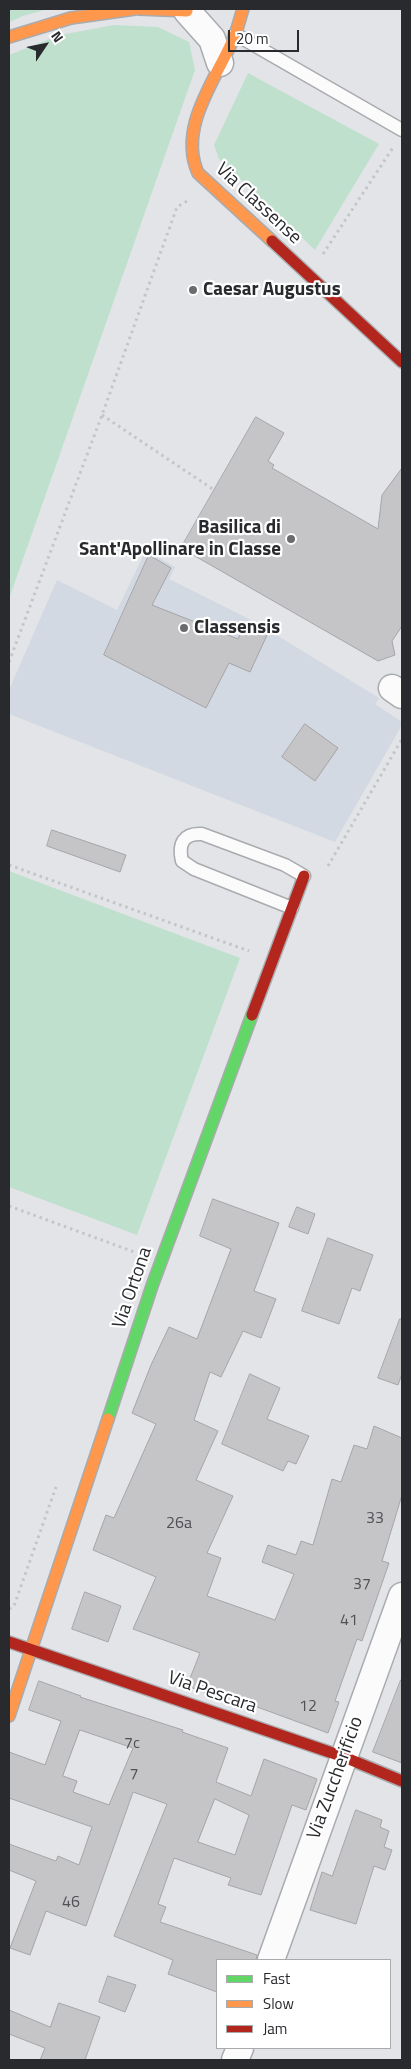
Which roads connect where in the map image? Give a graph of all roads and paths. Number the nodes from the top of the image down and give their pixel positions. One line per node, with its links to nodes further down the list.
1 (137, 9): 3 (street); 5 (street)
2 (243, 9): 4 (street, Via Classense)
3 (187, 10): 6 (street)
4 (235, 34): 6 (street, Via Classense); 7 (lane)
5 (9, 37)
6 (220, 63): 10 (street, Via Classense)
7 (400, 135): 9 (path)
8 (177, 207): 11 (path)
9 (321, 258)
10 (402, 362)
11 (102, 415): 12 (path); 13 (path)
12 (214, 490)
13 (9, 662)
14 (402, 739): 16 (path)
15 (9, 864): 18 (path)
16 (304, 876): 17 (street, Via Ortona); 17 (lane)
17 (292, 908): 22 (street, Via Ortona)
18 (249, 951)
19 (9, 1206): 20 (path)
20 (138, 1253)
21 (137, 1281): 22 (lane)
22 (152, 1286): 25 (street, Via Ortona)
23 (402, 1596): 27 (street, Via Zuccherificio)
24 (9, 1642): 25 (street, Via Pescara)
25 (31, 1650): 26 (street, Via Ortona); 27 (street, Via Pescara)
26 (9, 1716)
27 (344, 1757): 28 (street, Via Pescara); 29 (street, Via Zuccherificio)
28 (402, 1781)
29 (271, 1959)

